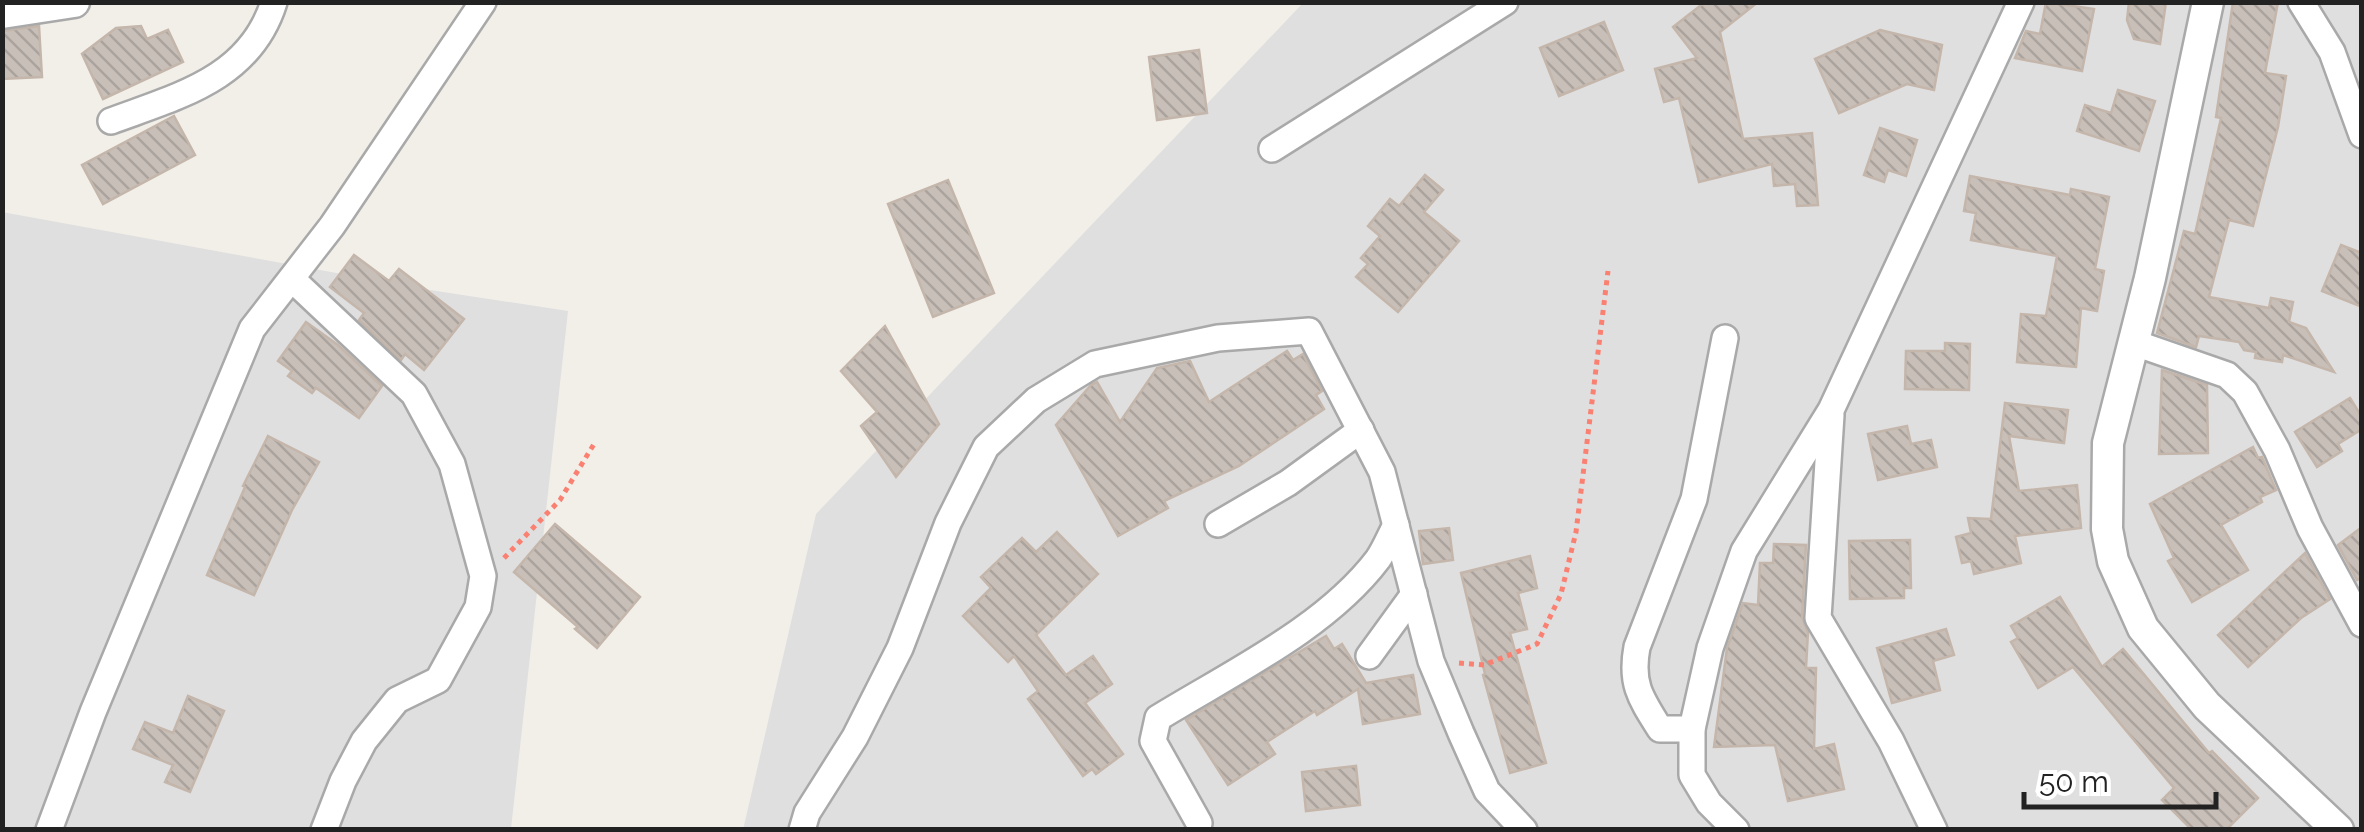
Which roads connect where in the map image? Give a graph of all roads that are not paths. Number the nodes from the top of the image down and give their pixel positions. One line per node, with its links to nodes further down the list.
1 (74, 2): 8 (street)
2 (274, 2): 9 (street)
3 (483, 2): 12 (street)
4 (1505, 2): 11 (street)
5 (2020, 2): 15 (street)
6 (2208, 2): 14 (street)
7 (2301, 2): 10 (street)
8 (2, 13)
9 (111, 121)
10 (2362, 136)
11 (1272, 150)
12 (292, 280): 24 (street); 25 (street)
13 (1725, 338): 22 (street)
14 (2132, 342): 20 (street); 30 (street)
15 (1831, 410): 22 (street); 29 (street)
16 (1361, 430): 17 (street); 18 (street); 26 (street)
17 (1218, 524)
18 (1396, 524): 19 (street); 23 (street)
19 (1414, 594): 21 (street); 27 (street)
20 (2362, 624)
21 (1369, 656)
22 (1692, 729): 28 (street)
23 (1199, 822)
24 (50, 830)
25 (324, 830)
26 (802, 830)
27 (1524, 830)
28 (1736, 830)
29 (1934, 830)
30 (2338, 830)

